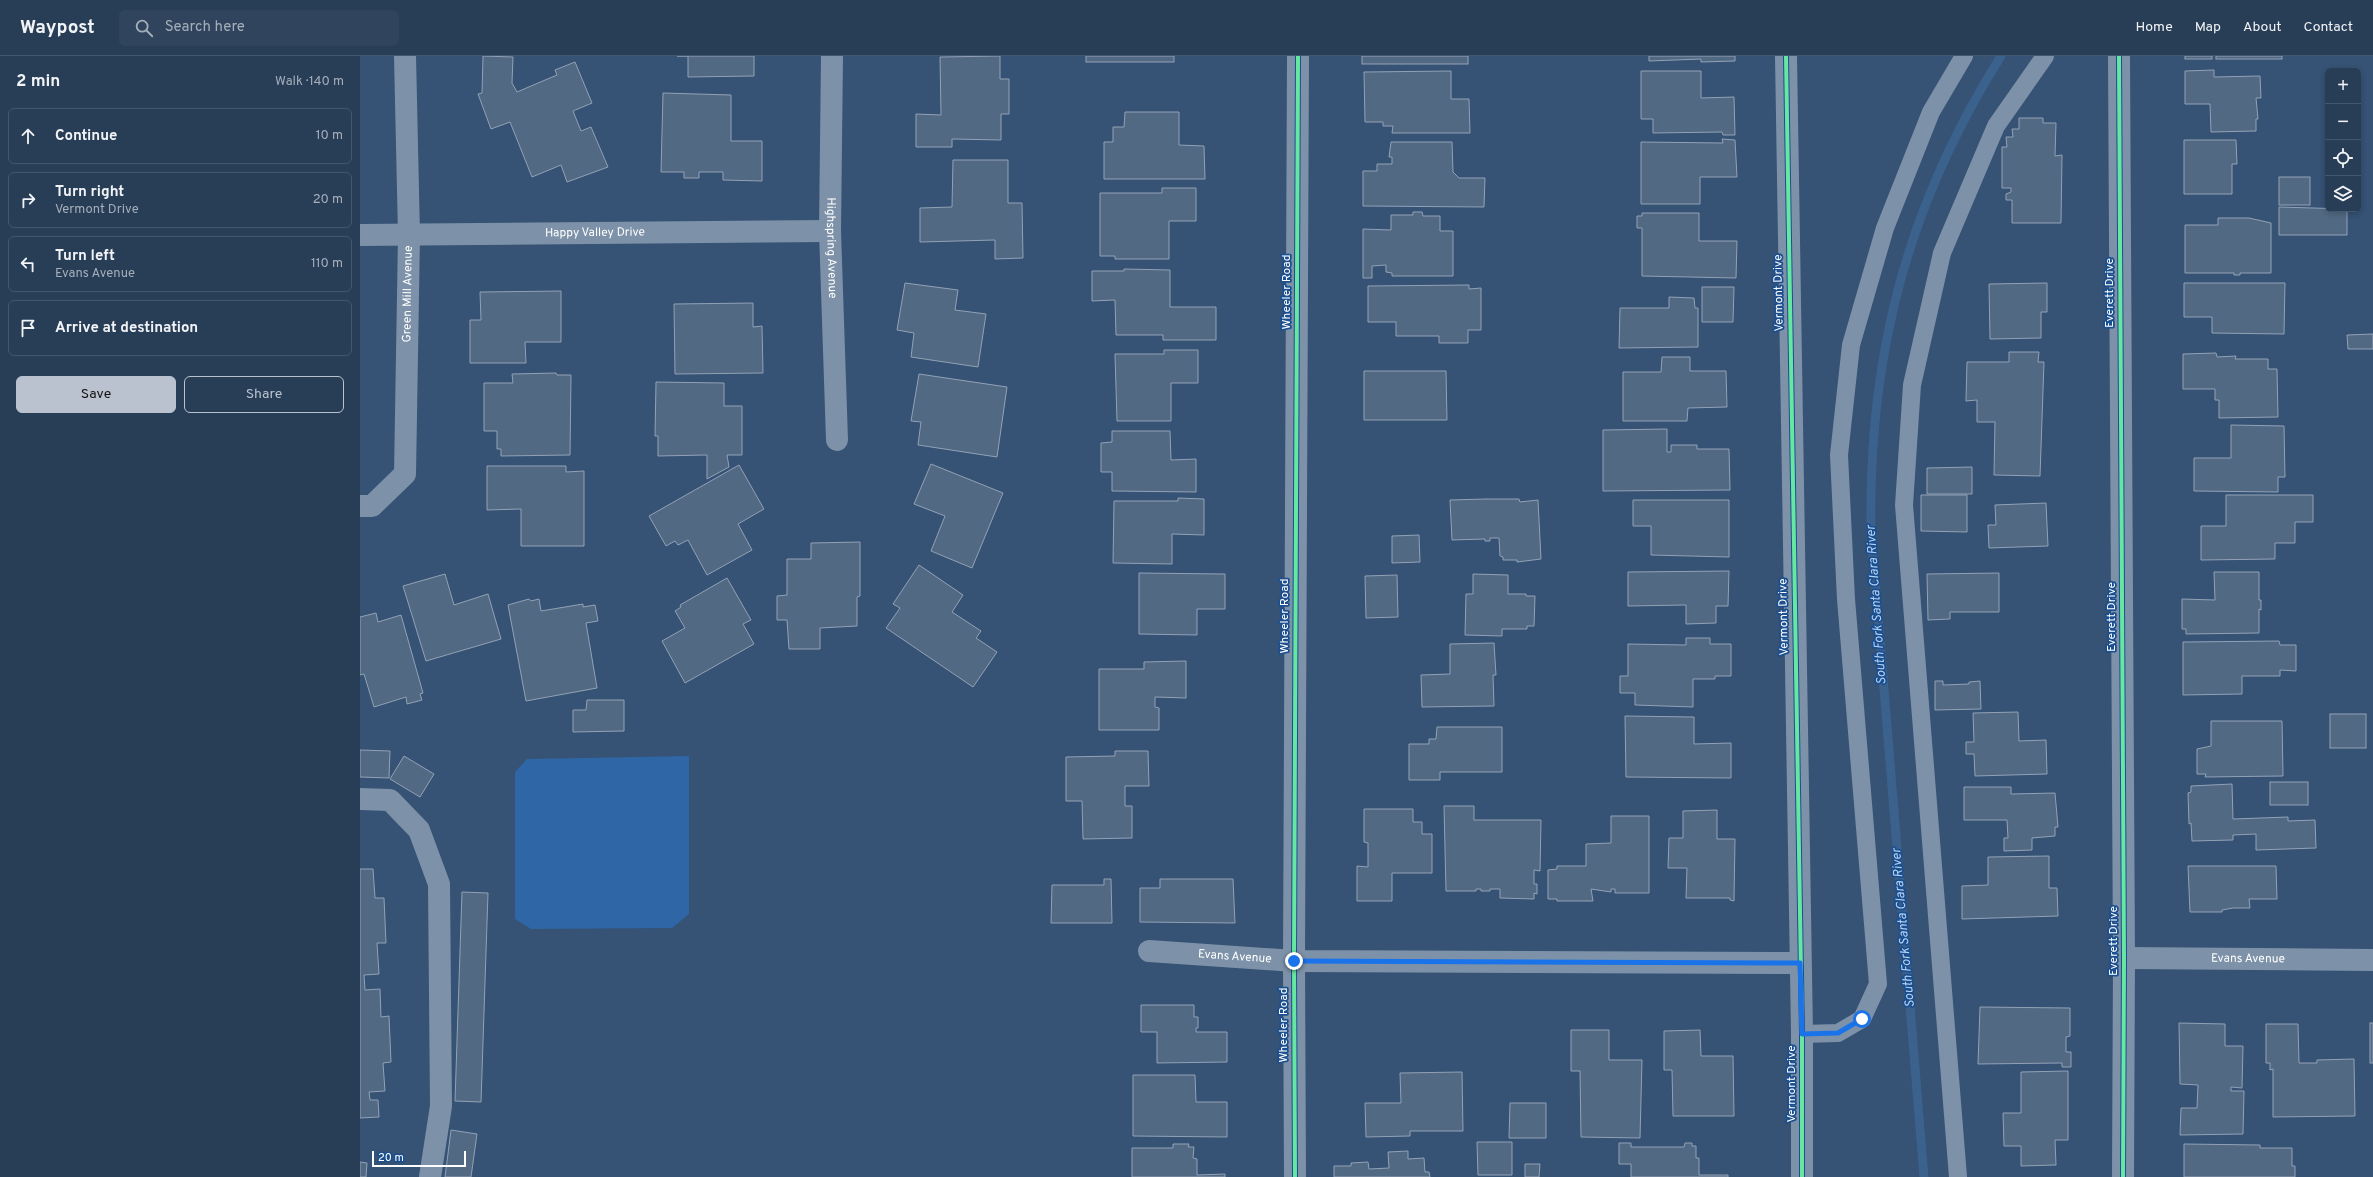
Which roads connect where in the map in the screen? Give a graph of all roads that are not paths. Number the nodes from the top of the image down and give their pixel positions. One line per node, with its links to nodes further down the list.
1 (405, 56): 10 (street, Green Mill Avenue)
2 (832, 56): 8 (street, Highspring Avenue)
3 (1298, 56): 17 (street, Wheeler Road)
4 (1786, 56): 18 (street, Vermont Drive)
5 (1964, 56): 19 (lane)
6 (2044, 56): 23 (lane)
7 (2119, 56): 15 (street, Everett Drive)
8 (830, 231): 10 (street, Happy Valley Drive); 11 (street, Highspring Avenue)
9 (360, 235): 10 (street, Happy Valley Drive)
10 (409, 235): 12 (street, Green Mill Avenue)
11 (837, 440)
12 (360, 506)
13 (360, 799): 20 (street)
14 (1149, 951): 17 (street, Evans Avenue)
15 (2124, 958): 16 (street, Evans Avenue); 24 (street, Everett Drive)
16 (2373, 960)
17 (1294, 961): 18 (street, Evans Avenue); 21 (street, Wheeler Road)
18 (1800, 963): 19 (street, Vermont Drive)
19 (1802, 1034): 22 (street, Vermont Drive)
20 (430, 1177)
21 (1295, 1177)
22 (1802, 1177)
23 (1958, 1177)
24 (2123, 1177)

